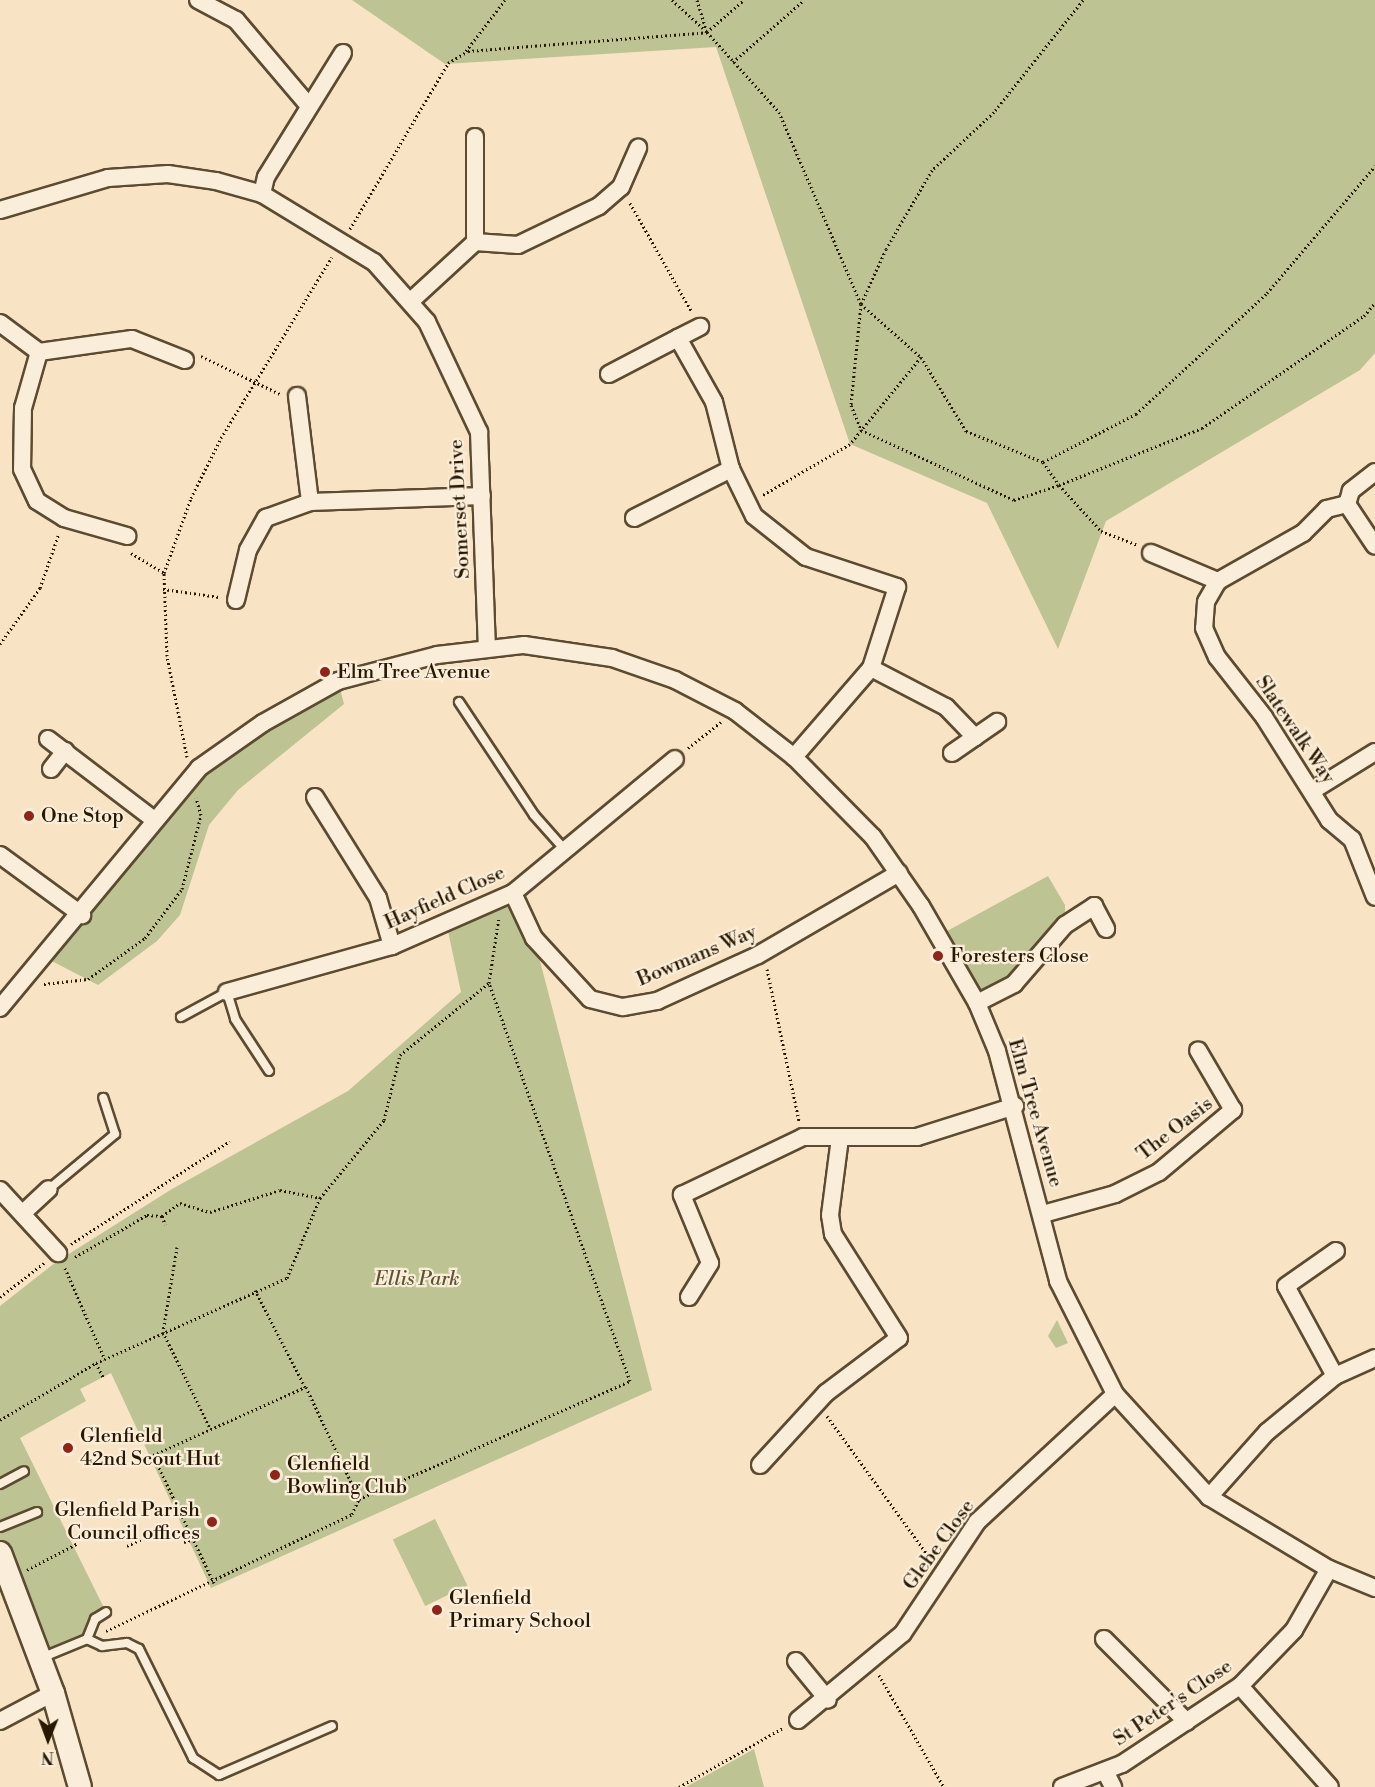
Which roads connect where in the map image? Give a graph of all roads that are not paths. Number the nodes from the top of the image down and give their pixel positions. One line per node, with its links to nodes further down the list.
1 (198, 0): 3 (street)
2 (343, 53): 3 (street)
3 (309, 106): 6 (street)
4 (475, 137): 8 (street)
5 (638, 148): 8 (street)
6 (262, 194): 7 (street, Somerset Drive); 9 (street, Somerset Drive)
7 (0, 208)
8 (475, 242): 9 (street)
9 (412, 300): 19 (street, Somerset Drive)
10 (0, 323): 13 (street)
11 (700, 327): 12 (street)
12 (678, 338): 15 (street); 17 (street)
13 (39, 352): 14 (street); 23 (street)
14 (185, 360)
15 (609, 374)
16 (297, 396): 20 (street)
17 (731, 469): 22 (street); 29 (street)
18 (1375, 472): 21 (street)
19 (482, 496): 20 (street); 28 (street, Somerset Drive)
20 (310, 502): 27 (street)
21 (1347, 504): 24 (street); 26 (street)
22 (634, 518)
23 (128, 536)
24 (1375, 546)
25 (1151, 553): 26 (street)
26 (1218, 581): 40 (street, Slatewalk Way)
27 (236, 600)
28 (487, 646): 37 (street, Elm Tree Avenue); 42 (street, Elm Tree Avenue)
29 (871, 668): 32 (street); 37 (street)
30 (459, 702): 43 (lane)
31 (997, 722): 32 (street)
32 (975, 737): 36 (street)
33 (48, 739): 34 (street)
34 (65, 751): 39 (street); 42 (street)
35 (1375, 752): 40 (street)
36 (952, 753)
37 (794, 757): 45 (street, Elm Tree Avenue)
38 (675, 759): 43 (street, Hayfield Close)
39 (51, 769)
40 (1312, 790): 47 (street, Slatewalk Way)
41 (315, 797): 50 (street)
42 (153, 819): 48 (street, Elm Tree Avenue)
43 (566, 850): 46 (street, Hayfield Close)
44 (0, 855): 48 (street)
45 (898, 873): 46 (street, Bowmans Way); 52 (street, Elm Tree Avenue)
46 (508, 895): 50 (street, Hayfield Close)
47 (1375, 897)
48 (82, 915): 53 (street, Elm Tree Avenue)
49 (1106, 929): 52 (street)
50 (392, 946): 51 (street, Hayfield Close)
51 (227, 992): 54 (lane); 56 (lane)
52 (977, 1003): 58 (street, Elm Tree Avenue)
53 (0, 1008)
54 (181, 1017)
55 (1198, 1050): 63 (street, The Oasis)
56 (269, 1071)
57 (103, 1098): 60 (lane)
58 (1015, 1106): 59 (street); 63 (street, Elm Tree Avenue)
59 (840, 1138): 66 (street); 70 (street)
60 (49, 1189): 62 (street)
61 (0, 1190): 62 (street)
62 (23, 1213): 65 (street)
63 (1043, 1214): 69 (street, Elm Tree Avenue)
64 (1336, 1251): 68 (street)
65 (61, 1259)
66 (689, 1297)
67 (1375, 1358): 68 (street)
68 (1335, 1376): 73 (street)
69 (1115, 1394): 73 (street, Elm Tree Avenue); 86 (street, Glebe Close)
70 (760, 1465)
71 (24, 1471): 72 (lane)
72 (0, 1484)
73 (1209, 1497): 77 (street, Elm Tree Avenue)
74 (37, 1512): 75 (lane)
75 (0, 1527)
76 (0, 1553): 82 (street)
77 (1329, 1569): 78 (street, Elm Tree Avenue); 84 (street, St Peter's Close)
78 (1375, 1588)
79 (106, 1612): 80 (lane)
80 (87, 1639): 82 (lane); 90 (lane)
81 (1104, 1639): 89 (street)
82 (40, 1658): 85 (street)
83 (796, 1661): 86 (street)
84 (1240, 1686): 89 (street, St Peter's Close); 95 (street)
85 (53, 1693): 88 (street); 92 (street)
86 (828, 1700): 87 (street, Glebe Close)
87 (798, 1720)
88 (0, 1721)
89 (1187, 1722): 91 (street, St Peter's Close)
90 (332, 1726)
91 (1105, 1771): 93 (street, St Peter's Close); 94 (street)
92 (80, 1787)
93 (1062, 1787)
94 (1113, 1787)
95 (1330, 1787)

